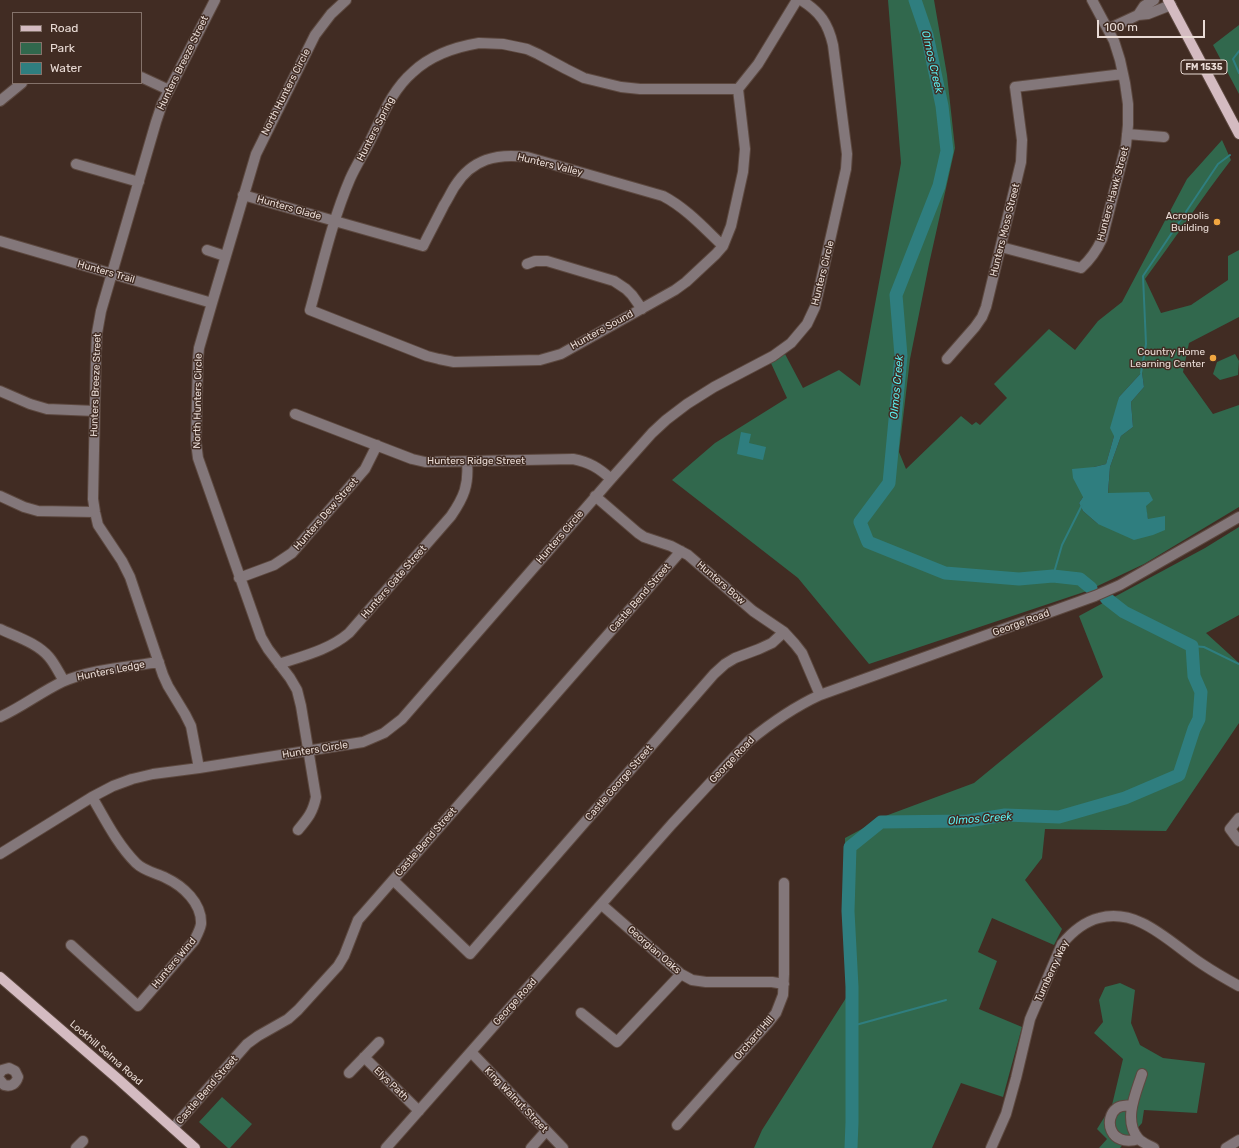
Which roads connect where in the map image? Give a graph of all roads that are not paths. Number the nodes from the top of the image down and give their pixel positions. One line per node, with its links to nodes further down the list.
1 (346, 0): 21 (street, North Hunters Circle)
2 (797, 0): 13 (street)
3 (801, 0): 39 (street, Hunters Circle)
4 (1092, 0): 9 (street, Hunters Hawk Street)
5 (1154, 0): 8 (street)
6 (211, 1): 14 (street, Hunters Breeze Street)
7 (1170, 2): 8 (street); 17 (main road, FM 1535)
8 (1138, 15): 9 (street)
9 (1108, 29): 10 (street, Hunters Hawk Street)
10 (1123, 74): 16 (street, Hunters Hawk Street); 25 (street, Hunters Moss Street)
11 (142, 77): 14 (street)
12 (21, 84): 15 (street)
13 (738, 89): 22 (street, Hunters Spring); 24 (street, Hunters Sound)
14 (169, 90): 20 (street, Hunters Breeze Street)
15 (0, 101)
16 (1127, 134): 18 (street); 25 (street, Hunters Hawk Street)
17 (1239, 134)
18 (1164, 137)
19 (76, 164): 20 (street)
20 (139, 182): 29 (street, Hunters Breeze Street)
21 (243, 195): 22 (street, Hunters Glade); 27 (street, North Hunters Circle)
22 (335, 221): 24 (street, Hunters Valley); 32 (street, Hunters Spring)
23 (0, 241): 29 (street, Hunters Trail)
24 (723, 246): 31 (street, Hunters Sound)
25 (1001, 247): 33 (street, Hunters Moss Street)
26 (207, 250): 27 (street)
27 (225, 256): 30 (street, North Hunters Circle)
28 (527, 264): 31 (street)
29 (112, 274): 30 (street, Hunters Trail); 35 (street, Hunters Breeze Street)
30 (212, 303): 45 (street, North Hunters Circle)
31 (642, 308): 32 (street, Hunters Sound)
32 (310, 310)
33 (947, 360)
34 (0, 391): 35 (street)
35 (95, 411): 42 (street, Hunters Breeze Street)
36 (295, 414): 37 (street, Hunters Ridge Street)
37 (377, 445): 38 (street, Hunters Ridge Street); 45 (street, Hunters Dew Street)
38 (467, 462): 39 (street, Hunters Ridge Street); 49 (street, Hunters Gate Street)
39 (611, 479): 41 (street, Hunters Circle)
40 (0, 496): 42 (street)
41 (595, 496): 44 (street, Hunters Bow); 53 (street, Hunters Circle)
42 (94, 512): 48 (street, Hunters Breeze Street)
43 (1239, 517): 51 (street, George Road)
44 (681, 551): 47 (street, Hunters Bow); 60 (street, Castle Bend Street)
45 (239, 578): 49 (street, North Hunters Circle)
46 (0, 629): 50 (street)
47 (784, 632): 51 (street, Hunters Bow); 60 (street, Castle George Street)
48 (159, 662): 50 (street, Hunters Ledge); 54 (street, Hunters Breeze Street)
49 (279, 664): 53 (street, North Hunters Circle)
50 (64, 681): 52 (street, Hunters Ledge)
51 (820, 695): 62 (street, George Road)
52 (0, 717)
53 (308, 751): 54 (street, Hunters Circle); 57 (street, North Hunters Circle)
54 (199, 768): 55 (street, Hunters Circle)
55 (92, 797): 59 (street, Hunters Circle); 63 (street, Hunters Wind)
56 (1239, 818): 58 (street)
57 (298, 830)
58 (1239, 840)
59 (0, 854)
60 (393, 880): 77 (street, Castle Bend Street)
61 (784, 883): 66 (street, Orchard Hill)
62 (602, 904): 64 (street, Georgian Oaks); 70 (street, George Road)
63 (71, 945)
64 (681, 974): 66 (street, Georgian Oaks); 68 (street)
65 (0, 977): 77 (main road, Lockhill Selma Road)
66 (784, 984): 76 (street, Orchard Hill)
67 (1239, 986): 85 (street, Turnberry Way)
68 (581, 1013)
69 (379, 1042): 71 (street)
70 (471, 1052): 75 (street, George Road); 78 (street, King Walnut Street)
71 (364, 1057): 72 (street); 75 (street, Elys Path)
72 (349, 1073)
73 (1142, 1074): 74 (street)
74 (1132, 1106): 79 (street); 79 (street)
75 (419, 1111): 81 (street, George Road)
76 (677, 1125)
77 (173, 1128): 82 (main road, Lockhill Selma Road)
78 (546, 1131): 83 (street); 84 (street, King Walnut Street)
79 (1139, 1139): 86 (street)
80 (1239, 1140): 87 (street)
81 (391, 1146)
82 (195, 1148)
83 (531, 1148)
84 (563, 1148)
85 (991, 1148)
86 (1154, 1148)
87 (1226, 1148)

